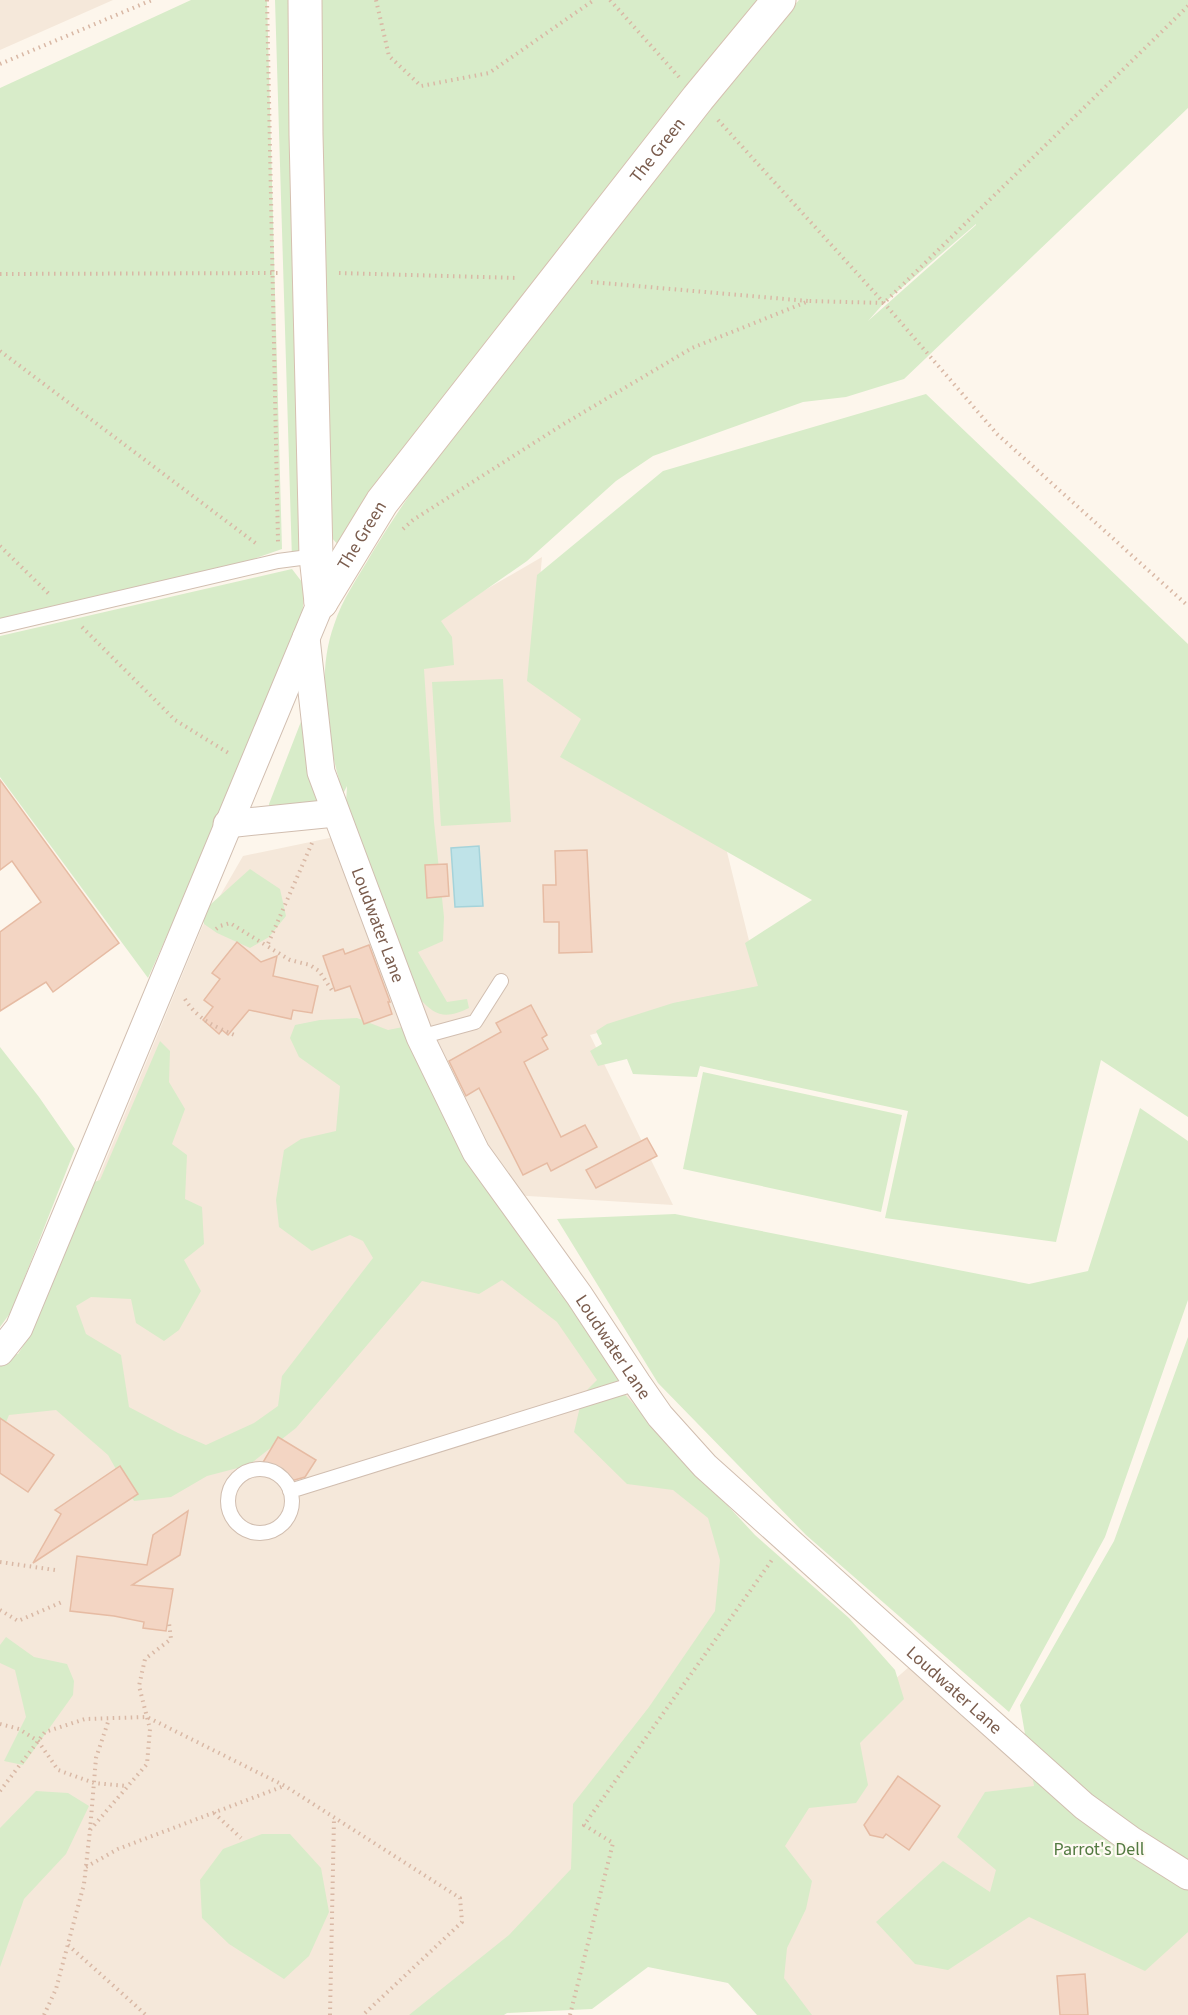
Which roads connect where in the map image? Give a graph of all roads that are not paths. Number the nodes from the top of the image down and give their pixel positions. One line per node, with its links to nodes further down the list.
1 (305, 0): 3 (street, The Green)
2 (779, 0): 4 (street, The Green)
3 (316, 556): 4 (street, The Green); 5 (lane)
4 (321, 602): 6 (street)
5 (0, 626)
6 (306, 638): 7 (street, Loudwater Lane); 8 (street)
7 (334, 813): 8 (street); 10 (street, Loudwater Lane)
8 (227, 824): 11 (street)
9 (501, 981): 10 (lane)
10 (420, 1037): 12 (street, Loudwater Lane)
11 (0, 1352)
12 (637, 1383): 13 (lane); 14 (street, Loudwater Lane)
13 (290, 1491): 13 (lane)
14 (1188, 1876)

